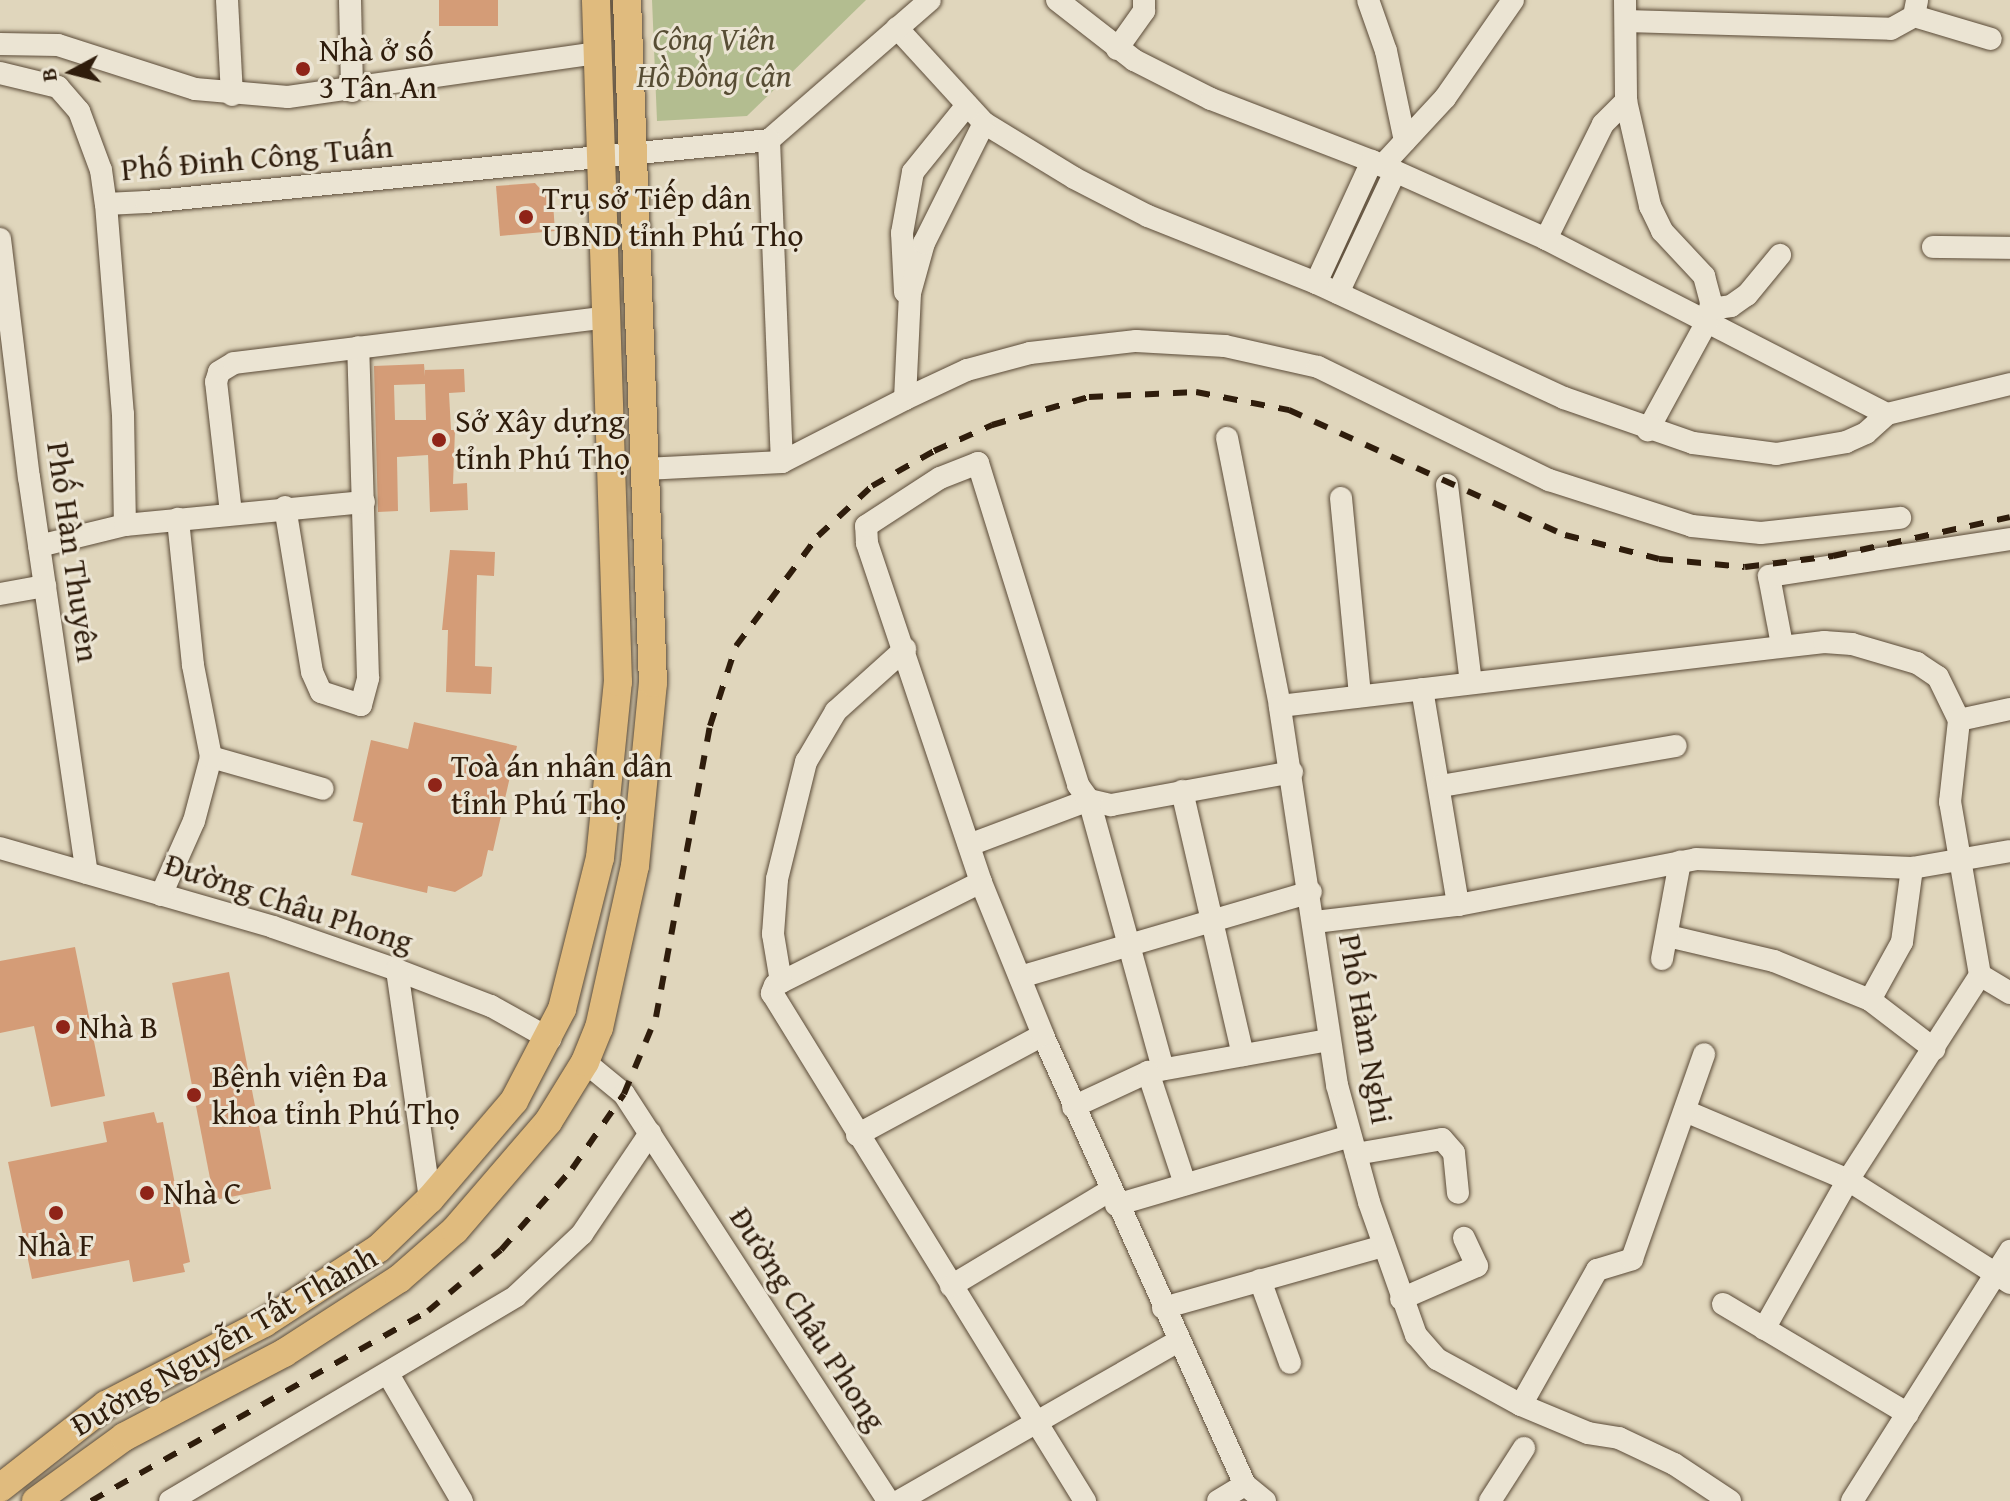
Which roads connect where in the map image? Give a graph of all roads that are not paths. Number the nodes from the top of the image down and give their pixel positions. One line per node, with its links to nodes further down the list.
1 (227, 0): 21 (street)
2 (350, 0): 20 (street)
3 (596, 0): 18 (main road, Đường Nguyễn Tất Thành)
4 (627, 0): 27 (main road, Đường Nguyễn Tất Thành)
5 (930, 0): 14 (street)
6 (1057, 0): 17 (street)
7 (1144, 0): 17 (street)
8 (1368, 0): 26 (street)
9 (1513, 0): 26 (street)
10 (1705, 0): 13 (street)
11 (1916, 8): 13 (street); 15 (street)
12 (1626, 11): 13 (street); 22 (street)
13 (1702, 23)
14 (897, 28): 23 (street); 25 (street)
15 (1991, 39)
16 (0, 44): 21 (street)
17 (1117, 49): 29 (street)
18 (598, 53): 20 (street); 28 (main road, Đường Nguyễn Tất Thành)
19 (0, 73): 30 (street, Phố Đinh Công Tuấn)
20 (352, 91): 21 (street)
21 (232, 95)
22 (1626, 101): 32 (street); 38 (street)
23 (967, 105): 24 (street); 40 (street)
24 (984, 123): 36 (street); 40 (street)
25 (769, 140): 27 (street, Phố Đinh Công Tuấn); 48 (street)
26 (1405, 141): 29 (street)
27 (633, 154): 28 (street, Phố Đinh Công Tuấn); 49 (main road, Đường Nguyễn Tất Thành)
28 (602, 158): 30 (street, Phố Đinh Công Tuấn); 39 (main road, Đường Nguyễn Tất Thành)
29 (1383, 166): 32 (street); 36 (street); 37 (street)
30 (106, 204): 57 (street)
31 (0, 239): 43 (street, Phố Hàn Thuyên)
32 (1546, 239): 38 (street)
33 (1933, 247): 34 (street)
34 (2010, 248)
35 (1780, 255): 38 (street)
36 (1316, 283): 37 (street)
37 (1338, 293): 46 (street)
38 (1710, 313): 45 (street); 46 (street)
39 (607, 317): 41 (street); 62 (main road, Đường Nguyễn Tất Thành)
40 (907, 317): 44 (street)
41 (358, 347): 52 (street); 54 (street)
42 (2010, 384): 45 (street)
43 (9, 394): 59 (street, Phố Hàn Thuyên)
44 (905, 399): 48 (street); 55 (street)
45 (1887, 414): 46 (street)
46 (1648, 430)
47 (1227, 438): 69 (street)
48 (782, 462): 49 (street)
49 (645, 469): 63 (main road, Đường Nguyễn Tất Thành)
50 (1447, 485): 66 (street)
51 (1341, 498): 68 (street)
52 (364, 502): 53 (street); 53 (street)
53 (285, 507): 54 (street)
54 (231, 513): 56 (street)
55 (1900, 518)
56 (178, 519): 57 (street); 73 (street)
57 (125, 525): 59 (street)
58 (2010, 539): 64 (street)
59 (39, 546): 60 (street, Phố Hàn Thuyên)
60 (45, 586): 61 (street); 85 (street, Phố Hàn Thuyên)
61 (0, 594)
62 (619, 633): 63 (main road); 102 (main road, Đường Nguyễn Tất Thành)
63 (652, 634): 107 (main road, Đường Nguyễn Tất Thành)
64 (1782, 645): 66 (street); 71 (street)
65 (905, 649): 78 (street); 79 (street); 98 (street)
66 (1471, 683): 67 (street)
67 (1422, 689): 68 (street); 75 (street)
68 (1360, 696): 69 (street)
69 (1280, 706): 74 (street)
70 (2010, 709): 71 (street)
71 (1959, 720): 82 (street)
72 (1676, 746): 75 (street)
73 (211, 757): 76 (street); 88 (street)
74 (1292, 772): 77 (street); 87 (street)
75 (1441, 786): 89 (street)
76 (323, 789)
77 (1182, 791): 78 (street); 90 (street)
78 (1089, 800): 79 (street); 93 (street)
79 (969, 845): 86 (street)
80 (0, 848): 85 (street, Đường Châu Phong)
81 (2010, 851): 82 (street, Phố Hàm Nghi)
82 (1956, 859): 84 (street, Phố Hàm Nghi); 96 (street)
83 (1680, 862): 84 (street, Phố Hàm Nghi); 89 (street, Phố Hàm Nghi); 92 (street)
84 (1912, 868): 100 (street)
85 (87, 873): 88 (street, Đường Châu Phong)
86 (981, 882): 97 (street); 98 (street)
87 (1311, 892): 90 (street); 91 (street)
88 (161, 895): 95 (street, Đường Châu Phong)
89 (1458, 905): 91 (street, Phố Hàm Nghi)
90 (1209, 919): 93 (street); 106 (street)
91 (1315, 922): 103 (street, Phố Hàm Nghi)
92 (1668, 936): 94 (street); 100 (street)
93 (1126, 944): 97 (street); 108 (street)
94 (1662, 959)
95 (397, 970): 102 (street, Đường Châu Phong); 118 (street)
96 (1980, 975): 99 (street); 104 (street)
97 (1020, 977): 101 (street)
98 (781, 982): 112 (street)
99 (2010, 993)
100 (1870, 1000): 104 (street)
101 (1043, 1035): 109 (street); 112 (street)
102 (550, 1039): 118 (main road, Đường Nguyễn Tất Thành)
103 (1329, 1040): 106 (street); 113 (street, Phố Hàm Nghi)
104 (1934, 1049): 114 (street)
105 (1704, 1054): 110 (street)
106 (1243, 1055): 108 (street)
107 (585, 1062): 111 (street, Đường Châu Phong); 131 (main road, Đường Nguyễn Tất Thành)
108 (1155, 1071): 109 (street); 115 (street)
109 (1073, 1107): 117 (street)
110 (1685, 1111): 114 (street); 134 (street)
111 (650, 1133): 133 (street); 143 (street, Đường Châu Phong)
112 (857, 1135): 124 (street)
113 (1353, 1145): 115 (street); 116 (street); 120 (street, Phố Hàm Nghi)
114 (1848, 1180): 123 (street); 129 (street)
115 (1185, 1184): 117 (street)
116 (1458, 1193)
117 (1112, 1198): 124 (street); 127 (street)
118 (430, 1199): 128 (main road, Đường Nguyễn Tất Thành)
119 (1464, 1238): 125 (street)
120 (1383, 1246): 122 (street); 125 (street, Phố Hàm Nghi)
121 (2010, 1251): 123 (street)
122 (1260, 1280): 127 (street); 132 (street)
123 (2003, 1280): 135 (street)
124 (951, 1286): 136 (street)
125 (1401, 1299): 134 (street, Phố Hàm Nghi)
126 (1723, 1304): 129 (street)
127 (1163, 1308): 130 (street)
128 (264, 1323): 131 (main road); 139 (main road, Đường Nguyễn Tất Thành)
129 (1764, 1329): 135 (street)
130 (1178, 1341): 136 (street); 138 (street)
131 (284, 1353): 140 (main road, Đường Nguyễn Tất Thành)
132 (1290, 1363)
133 (388, 1374): 141 (street); 142 (street)
134 (1521, 1405): 149 (street, Phố Hàm Nghi)
135 (1908, 1414): 150 (street)
136 (1034, 1420): 144 (street); 145 (street)
137 (1524, 1448): 148 (street)
138 (1245, 1485): 146 (street); 147 (street)
139 (0, 1488)
140 (36, 1501)
141 (170, 1501)
142 (462, 1501)
143 (888, 1501)
144 (899, 1501)
145 (1085, 1501)
146 (1218, 1501)
147 (1265, 1501)
148 (1490, 1501)
149 (1730, 1501)
150 (1852, 1501)

